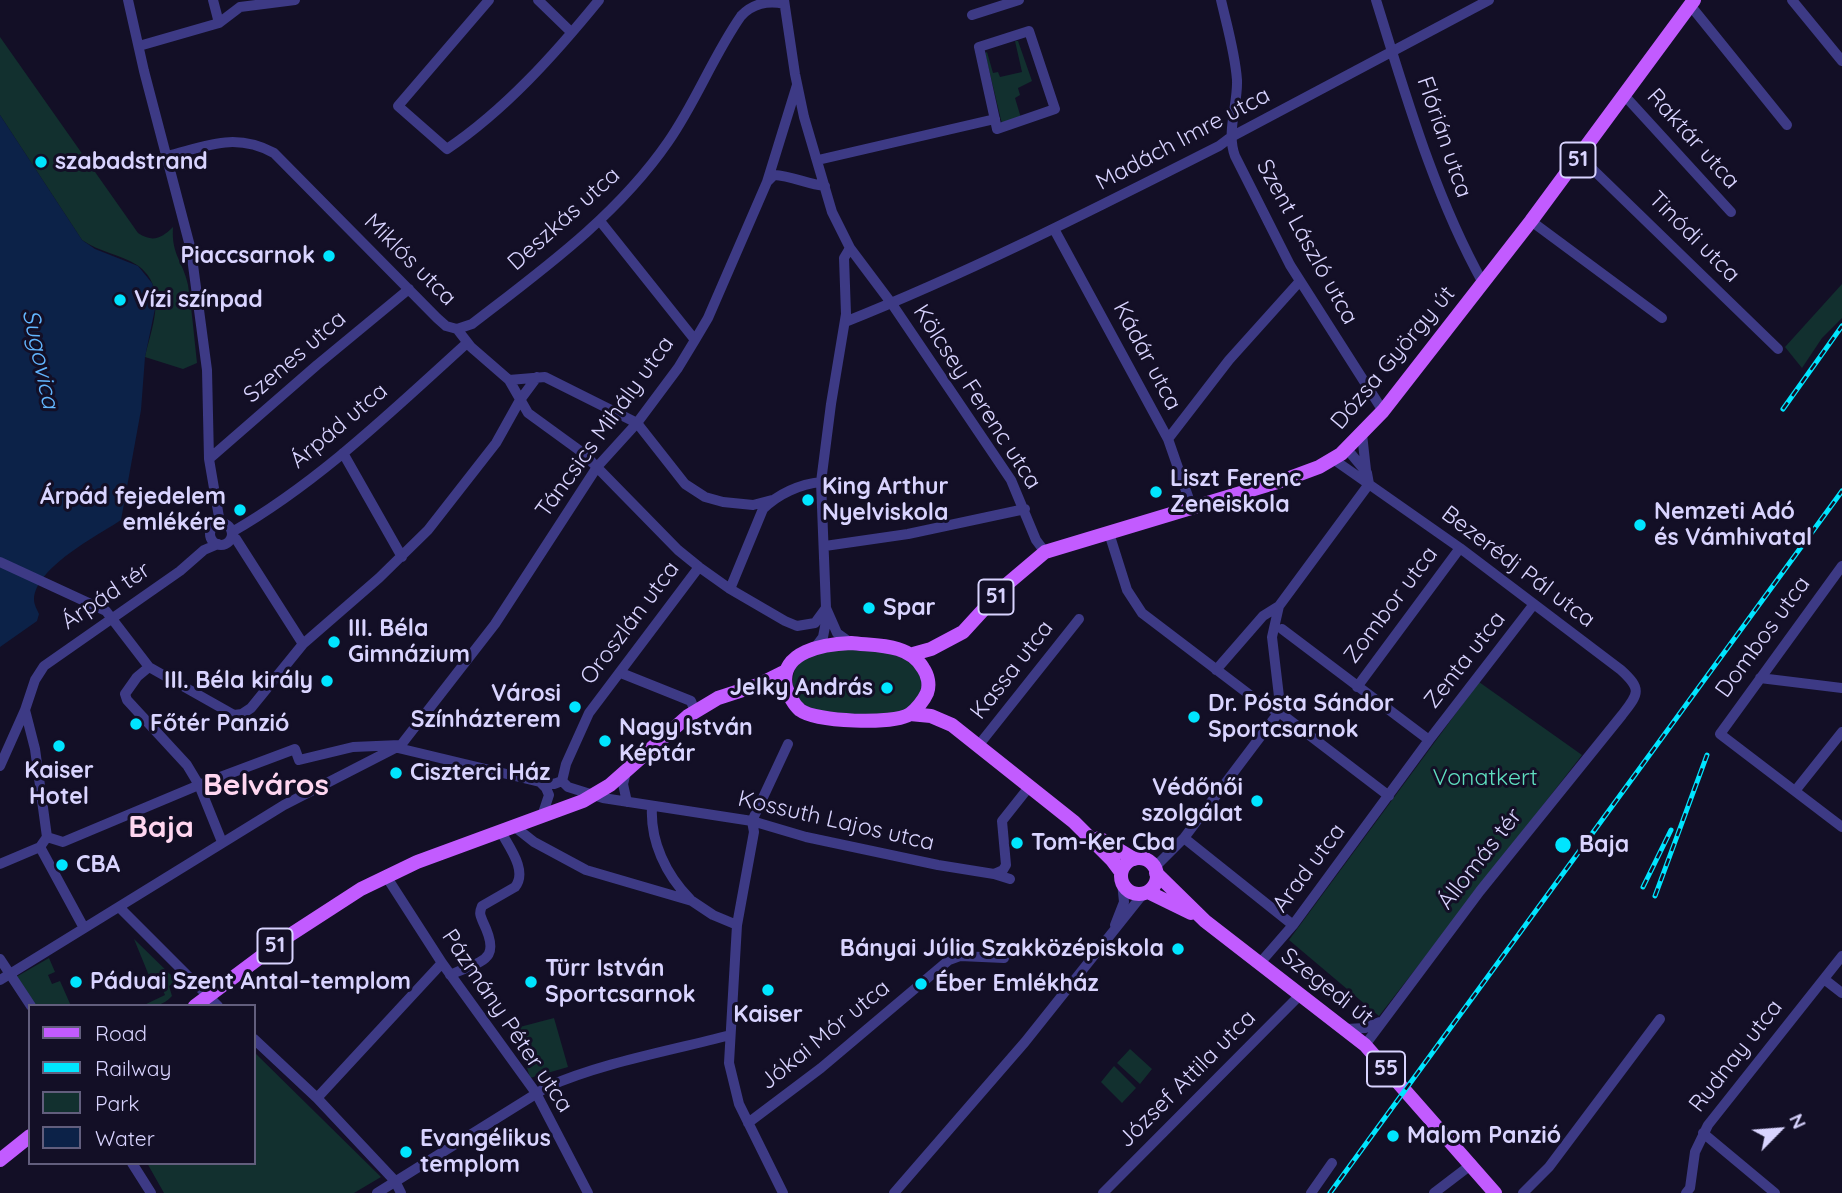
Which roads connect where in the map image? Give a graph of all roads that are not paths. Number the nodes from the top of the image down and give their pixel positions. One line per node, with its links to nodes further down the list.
1 (128, 0): 18 (street)
2 (213, 0): 16 (street)
3 (295, 0): 13 (street)
4 (489, 0): 17 (street)
5 (538, 0): 17 (street)
6 (599, 0): 17 (street)
7 (1018, 0): 15 (street)
8 (1221, 0): 25 (street, Szent László utca)
9 (1376, 0): 19 (street, Flórián utca)
10 (1489, 0): 19 (street, Madách Imre utca)
11 (1793, 0): 20 (street)
12 (784, 2): 21 (street, Kölcsey Ferenc utca); 32 (street, Deszkás utca)
13 (239, 3): 16 (street)
14 (1692, 3): 22 (main road, Dózsa György út / 51); 24 (street)
15 (972, 15)
16 (219, 23): 18 (street)
17 (571, 32)
18 (139, 46): 26 (street)
19 (1392, 50): 25 (street, Madách Imre utca); 37 (street, Flórián utca)
20 (1842, 61)
21 (797, 85): 28 (street, Kölcsey Ferenc utca); 29 (street, Táncsics Mihály utca)
22 (1624, 95): 27 (main road, Dózsa György út / 51); 31 (street, Raktár utca)
23 (991, 120): 23 (street); 28 (street)
24 (1787, 125)
25 (1231, 137): 34 (street, Madách Imre utca); 36 (street, Szent László utca)
26 (167, 156): 38 (street, Miklós utca); 55 (street)
27 (1580, 157): 33 (main road, Dózsa György út / 51); 45 (street, Tinódi utca)
28 (818, 160): 30 (street, Kölcsey Ferenc utca)
29 (767, 181): 30 (street); 43 (street, Táncsics Mihály utca)
30 (825, 186): 35 (street, Kölcsey Ferenc utca)
31 (1731, 212)
32 (600, 221): 42 (street, Deszkás utca); 43 (street)
33 (1531, 221): 37 (main road, Dózsa György út / 51); 40 (street)
34 (1054, 229): 39 (street, Madách Imre utca); 52 (street, Kádár utca)
35 (850, 248): 39 (street, Kölcsey Ferenc utca); 41 (street)
36 (1300, 281): 49 (street, Szent László utca); 52 (street)
37 (1483, 283): 49 (main road, Dózsa György út / 51)
38 (408, 289): 42 (street, Miklós utca); 55 (street, Szenes utca)
39 (892, 304): 41 (street, Kölcsey Ferenc utca); 62 (street, Kölcsey Ferenc utca)
40 (1662, 318)
41 (845, 323): 59 (street)
42 (457, 329): 44 (street, Miklós utca)
43 (695, 340): 50 (street, Táncsics Mihály utca)
44 (467, 343): 47 (street, Miklós utca); 54 (street, Árpád utca)
45 (1778, 349)
46 (537, 377): 47 (street); 48 (street); 50 (street)
47 (509, 380): 48 (street, Miklós utca)
48 (520, 400): 57 (street, Miklós utca); 69 (street)
49 (1383, 411): 51 (main road, Dózsa György út / 51)
50 (637, 423): 57 (street, Táncsics Mihály utca); 60 (street)
51 (1362, 434): 53 (main road, Dózsa György út / 51); 58 (street)
52 (1168, 439): 61 (street, Kádár utca)
53 (1347, 449): 56 (main road, Dózsa György út / 51); 58 (street, Bezerédj Pál utca)
54 (343, 453): 65 (street, Árpád utca); 69 (street)
55 (209, 459): 63 (street)
56 (1333, 459): 58 (street, Bezerédj Pál utca); 61 (main road, Dózsa György út / 51)
57 (597, 467): 72 (street, Miklós utca); 105 (street, Táncsics Mihály utca)
58 (1368, 478): 67 (street, Bezerédj Pál utca); 75 (street)
59 (821, 482): 60 (street); 66 (street)
60 (772, 500): 73 (street)
61 (1192, 508): 64 (main road, Dózsa György út / 51)
62 (1025, 509): 66 (street); 68 (street, Kölcsey Ferenc utca)
63 (215, 533): 65 (street); 65 (street); 77 (street, Árpád tér)
64 (1109, 533): 68 (main road, Dózsa György út / 51); 86 (street)
65 (232, 534): 82 (street)
66 (825, 546): 76 (street)
67 (1460, 548): 74 (street, Bezerédj Pál utca); 92 (street, Zombor utca)
68 (1045, 552): 80 (main road, Dózsa György út / 51)
69 (402, 557): 82 (street)
70 (0, 562): 77 (street)
71 (1842, 566): 90 (street, Dombos utca)
72 (699, 567): 73 (street, Miklós utca); 88 (street, Oroszlán utca)
73 (730, 589): 76 (street, Miklós utca)
74 (1534, 604): 94 (street, Bezerédj Pál utca); 103 (street, Zenta utca)
75 (1279, 606): 86 (street); 99 (street)
76 (827, 612): 81 (street); 83 (street)
77 (114, 618): 85 (street); 97 (street, Árpád tér)
78 (1079, 619): 106 (street, Kassa utca)
79 (1282, 629): 92 (street)
80 (948, 641): 84 (main road, Dózsa György út / 51); 89 (main road, Dózsa György út / 51)
81 (851, 643): 83 (main road, 51); 84 (main road, 51)
82 (303, 644): 85 (street)
83 (814, 649): 87 (main road, 51)
84 (913, 654): 89 (main road)
85 (149, 667): 111 (street)
86 (1216, 670): 99 (street)
87 (786, 671): 91 (main road, 51); 95 (main road)
88 (621, 673): 98 (street); 109 (street, Oroszlán utca)
89 (927, 674): 96 (main road)
90 (1759, 678): 93 (street); 113 (street, Dombos utca)
91 (758, 685): 95 (main road); 98 (main road, 51)
92 (1357, 687): 103 (street)
93 (1842, 688)
94 (1637, 689): 156 (street, Állomás tér)
95 (788, 692): 100 (main road)
96 (927, 692): 100 (main road); 101 (main road, 55)
97 (25, 710): 107 (street); 123 (street)
98 (695, 712): 108 (main road, 51)
99 (1279, 712): 115 (street); 124 (street)
100 (910, 714): 101 (main road, 55)
101 (946, 721): 106 (main road, 55)
102 (1842, 732): 113 (street)
103 (1429, 740): 115 (street, Zenta utca)
104 (788, 744): 119 (street)
105 (400, 746): 110 (street); 111 (street); 125 (street)
106 (978, 746): 112 (main road, 55)
107 (0, 766)
108 (626, 772): 114 (main road, 51); 116 (street)
109 (562, 781): 110 (street); 114 (street, Kossuth Lajos utca)
110 (540, 782): 118 (street)
111 (199, 785): 123 (street); 125 (street)
112 (1029, 787): 120 (main road, 55); 130 (street)
113 (1795, 791): 121 (street)
114 (594, 795): 116 (street, Kossuth Lajos utca); 118 (main road, 51)
115 (1389, 796): 139 (street, Arad utca)
116 (627, 802): 117 (street, Kossuth Lajos utca)
117 (652, 807): 119 (street, Kossuth Lajos utca); 135 (street)
118 (541, 816): 122 (main road, 51)
119 (752, 821): 130 (street, Kossuth Lajos utca); 138 (street)
120 (1074, 822): 127 (main road, 55); 132 (main road, 55)
121 (1842, 827)
122 (508, 829): 131 (main road, 51); 135 (street); 148 (street)
123 (47, 836): 126 (street)
124 (1184, 838): 129 (street); 139 (street)
125 (222, 842): 136 (street)
126 (40, 847): 128 (street); 140 (street)
127 (1134, 859): 129 (main road, 55); 132 (main road)
128 (0, 864)
129 (1155, 870): 134 (main road); 137 (main road, Szegedi út / 55)
130 (994, 874): 133 (street, Kossuth Lajos utca)
131 (386, 876): 145 (street, Pázmány Péter utca); 153 (main road, 51)
132 (1121, 877): 134 (main road, 55); 141 (street)
133 (1010, 879)
134 (1146, 893): 137 (main road, Szegedi út / 55); 141 (street)
135 (692, 901): 138 (street)
136 (119, 906): 140 (street); 153 (street)
137 (1205, 920): 146 (main road, Szegedi út / 55)
138 (737, 925): 158 (street)
139 (1293, 925): 146 (street, Arad utca)
140 (84, 928): 147 (street)
141 (1108, 940): 176 (street)
142 (1842, 956): 149 (street, Rudnay utca)
143 (1004, 958): 163 (street, Jókai Mór utca)
144 (0, 959): 147 (street)
145 (442, 963): 148 (street, Pázmány Péter utca); 162 (street)
146 (1260, 963): 152 (main road, Szegedi út / 55)
147 (10, 973): 150 (street); 154 (street)
148 (450, 975): 161 (street, Pázmány Péter utca)
149 (1824, 979): 151 (street); 164 (street, Rudnay utca)
150 (0, 980)
151 (1842, 993)
152 (1301, 994): 157 (main road, Szegedi út / 55); 177 (street, József Attila utca)
153 (213, 1001)
154 (30, 1004)
155 (1660, 1019): 181 (street)
156 (1380, 1022): 157 (street); 160 (street, Állomás tér)
157 (1346, 1029): 160 (main road, Szegedi út / 55)
158 (730, 1035): 161 (street); 163 (street)
159 (256, 1041): 162 (street)
160 (1365, 1045): 168 (main road, Szegedi út / 55)
161 (536, 1093): 170 (street); 174 (street, Pázmány Péter utca)
162 (317, 1098): 170 (street)
163 (748, 1123): 175 (street)
164 (1703, 1133): 182 (street, Rudnay utca); 183 (street)
165 (28, 1138): 166 (main road)
166 (0, 1160)
167 (1332, 1163): 178 (street)
168 (1472, 1164): 179 (street); 180 (main road, Szegedi út / 55)
169 (133, 1165): 171 (street)
170 (395, 1181): 172 (street); 173 (street)
171 (150, 1193)
172 (377, 1193)
173 (401, 1193)
174 (588, 1193)
175 (783, 1193)
176 (894, 1193)
177 (1103, 1193)
178 (1311, 1193)
179 (1434, 1193)
180 (1495, 1193)
181 (1523, 1193)
182 (1686, 1193)
183 (1775, 1193)

